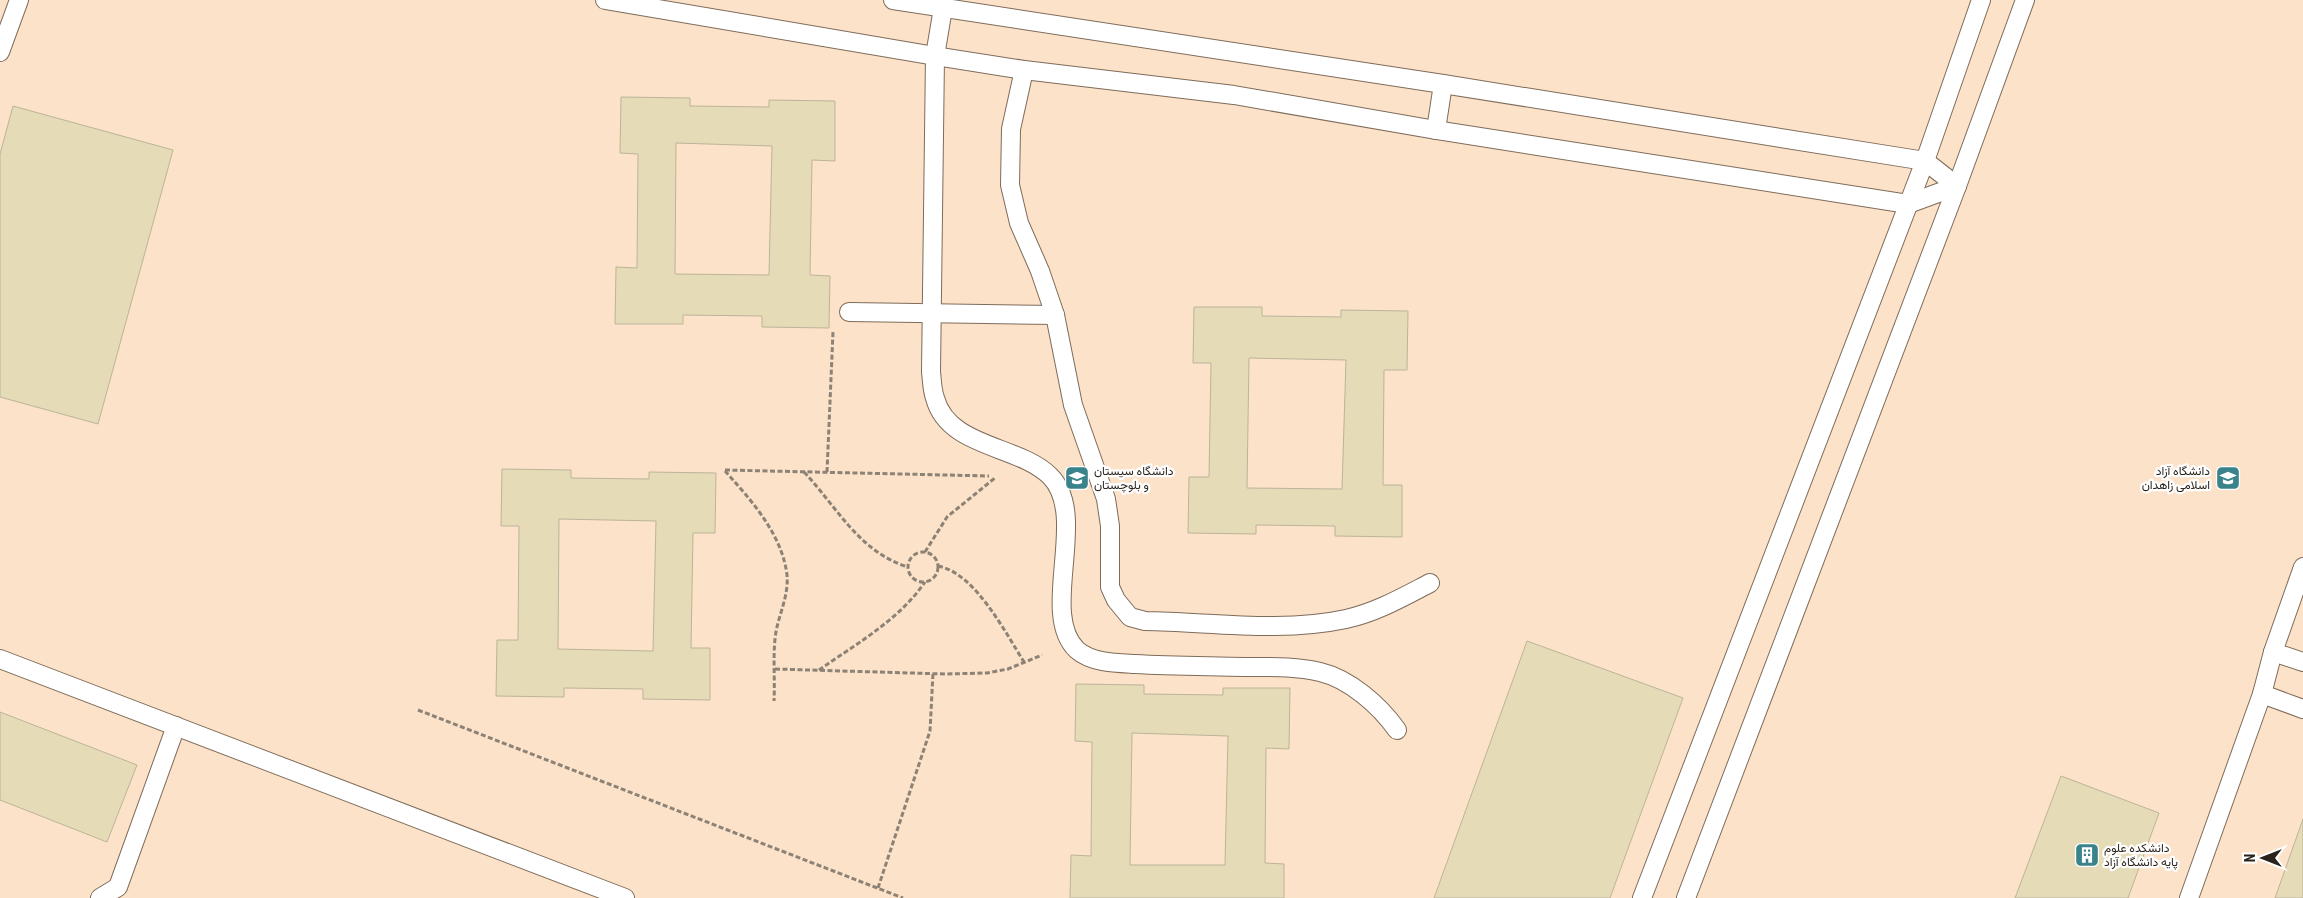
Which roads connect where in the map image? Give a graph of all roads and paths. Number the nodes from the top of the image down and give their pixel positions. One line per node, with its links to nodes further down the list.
1 (19, 0): 7 (lane)
2 (605, 0): 8 (lane)
3 (893, 0): 6 (lane)
4 (1981, 0): 12 (lane)
5 (2025, 0): 13 (lane)
6 (943, 8): 8 (lane); 10 (lane)
7 (0, 52)
8 (935, 56): 9 (lane); 16 (lane)
9 (1024, 70): 11 (lane); 17 (lane)
10 (1443, 84): 11 (lane); 12 (lane)
11 (1436, 130): 14 (lane)
12 (1925, 161): 13 (lane); 14 (lane)
13 (1957, 186): 14 (lane); 46 (lane)
14 (1908, 204): 45 (lane)
15 (848, 312): 16 (lane)
16 (932, 314): 17 (lane); 40 (lane)
17 (1055, 316): 26 (lane)
18 (833, 327): 20 (path)
19 (804, 472): 20 (path); 24 (path); 32 (path)
20 (827, 472): 21 (path)
21 (925, 552): 22 (path); 24 (path)
22 (938, 566): 25 (path); 30 (path)
23 (2303, 566): 27 (lane)
24 (908, 568): 25 (path)
25 (925, 582): 33 (path)
26 (1430, 583)
27 (2273, 652): 31 (lane); 35 (lane)
28 (1042, 655): 30 (path)
29 (0, 659): 39 (lane)
30 (1024, 662): 34 (path)
31 (2303, 662)
32 (775, 669): 33 (path); 36 (path)
33 (819, 670): 34 (path)
34 (933, 673): 41 (path)
35 (2262, 694): 37 (lane); 47 (lane)
36 (774, 701)
37 (2303, 709)
38 (418, 710): 41 (path)
39 (176, 726): 42 (lane); 43 (lane)
40 (1396, 730)
41 (878, 888): 44 (path)
42 (100, 898)
43 (625, 898)
44 (903, 898)
45 (1642, 898)
46 (1686, 898)
47 (2189, 898)

